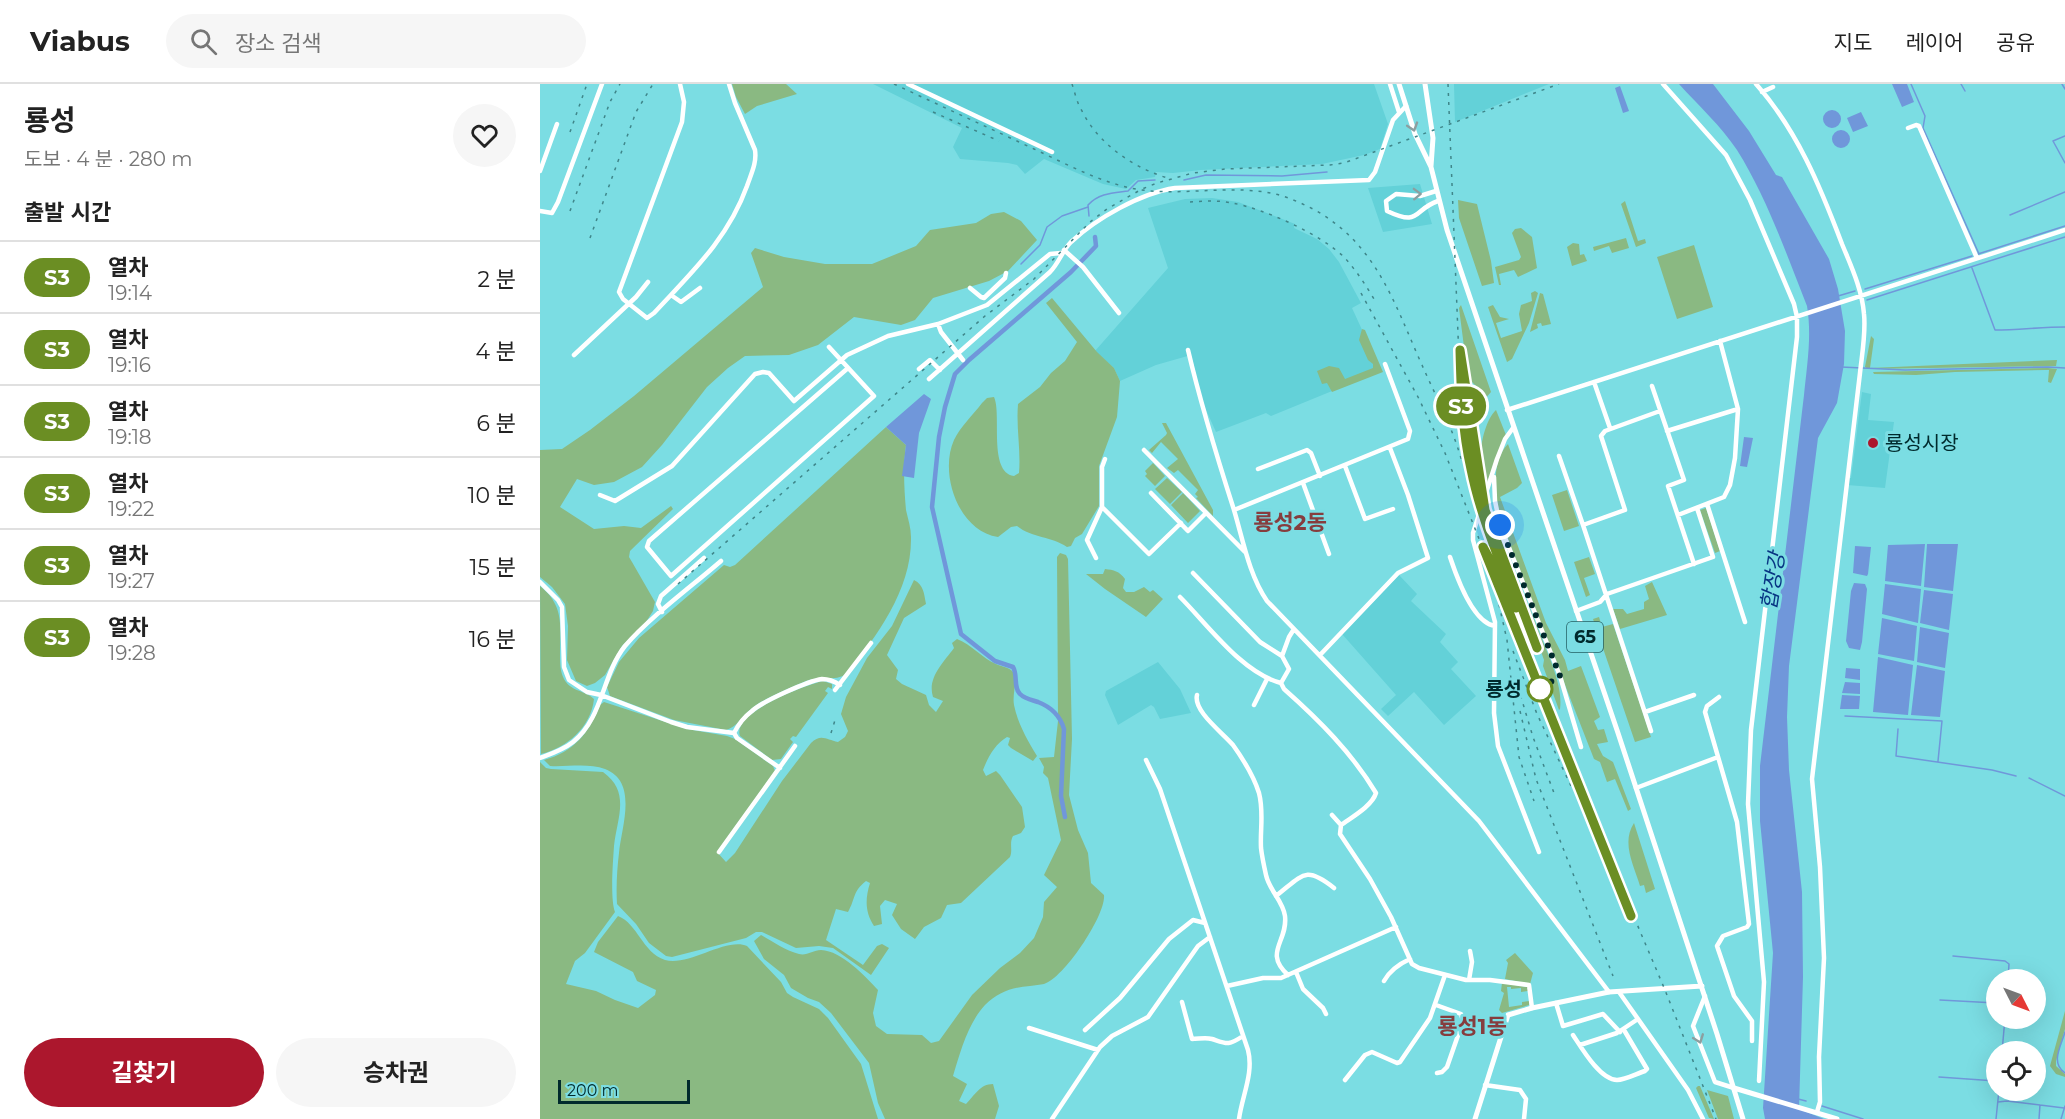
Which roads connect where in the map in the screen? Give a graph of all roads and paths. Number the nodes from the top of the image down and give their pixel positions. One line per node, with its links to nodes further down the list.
1 (602, 84): 23 (street)
2 (680, 84): 34 (street)
3 (729, 84): 31 (street)
4 (908, 84): 16 (street)
5 (1390, 84): 13 (street)
6 (1399, 84): 12 (main road, 65)
7 (1425, 84): 19 (main road, 65)
8 (1663, 84): 37 (street)
9 (1756, 84): 11 (street)
10 (1773, 87): 11 (street)
11 (1762, 92): 32 (street)
12 (1406, 106): 13 (street); 19 (main road, 65, one-way to 19)
13 (1399, 112): 25 (street)
14 (557, 124): 18 (street)
15 (1908, 128): 26 (street)
16 (1052, 152)
17 (540, 153): 18 (street)
18 (546, 153): 20 (street)
19 (1431, 167): 21 (main road, 65)
20 (540, 171)
21 (1436, 192): 22 (main road, 65); 22 (street, one-way to 21)
22 (1438, 201): 58 (main road, 65)
23 (540, 211)
24 (2065, 231): 26 (street)
25 (1062, 252): 35 (street); 36 (street); 42 (street)
26 (1977, 258): 32 (street)
27 (1006, 273): 33 (street)
28 (648, 282): 34 (street)
29 (700, 288): 31 (street)
30 (970, 288): 33 (street)
31 (671, 295): 34 (street)
32 (1861, 296): 37 (street); 165 (street)
33 (984, 298): 35 (street)
34 (628, 304): 43 (street)
35 (988, 305): 38 (street)
36 (1119, 313)
37 (1799, 316): 39 (street); 162 (street)
38 (938, 324): 42 (street); 44 (street)
39 (1720, 341): 52 (street); 57 (street)
40 (829, 347): 44 (street)
41 (1188, 350): 78 (street)
42 (958, 353): 45 (street); 49 (street)
43 (574, 355)
44 (841, 360): 47 (street); 51 (street)
45 (963, 360)
46 (1385, 364): 63 (street)
47 (848, 368): 54 (street); 56 (street)
48 (918, 369): 49 (street)
49 (940, 370): 50 (street)
50 (929, 379)
51 (817, 380): 54 (street); 55 (street)
52 (1594, 382): 58 (street); 61 (street)
53 (1652, 386): 59 (street)
54 (824, 388): 56 (street)
55 (794, 401): 56 (street); 73 (street)
56 (801, 409)
57 (1738, 409): 62 (street); 74 (street)
58 (1507, 410): 60 (main road, 65)
59 (1660, 411): 61 (street); 62 (street)
60 (1513, 428): 69 (street); 96 (main road, 65)
61 (1610, 428): 82 (street)
62 (1667, 431): 80 (street)
63 (1390, 448): 67 (street); 102 (street)
64 (1144, 450): 79 (street)
65 (1559, 456): 82 (street)
66 (1105, 459): 75 (street)
67 (1345, 466): 70 (street); 76 (street)
68 (1258, 469): 70 (street)
69 (1493, 474): 99 (street); 117 (street)
70 (1320, 476): 71 (street)
71 (1302, 483): 78 (street); 84 (street)
72 (1151, 493): 81 (street)
73 (600, 495)
74 (1707, 504): 77 (street); 85 (street)
75 (1102, 507): 81 (street); 89 (street)
76 (1393, 508)
77 (1696, 508): 80 (street); 87 (street)
78 (1234, 510): 83 (street)
79 (1206, 513): 81 (street); 83 (street)
80 (1678, 515): 91 (street)
81 (1181, 523)
82 (1583, 525): 94 (street)
83 (1247, 554): 100 (street)
84 (1329, 554)
85 (1723, 554): 87 (street); 98 (street)
86 (1450, 557): 99 (street)
87 (1713, 557): 91 (street)
88 (704, 558): 97 (street)
89 (1096, 558)
90 (721, 561): 97 (street)
91 (1694, 564): 94 (street)
92 (1193, 573): 103 (street)
93 (540, 582): 108 (street)
94 (1607, 594): 96 (street); 113 (street)
95 (1180, 597): 104 (street)
96 (1576, 611): 124 (main road, 65)
97 (662, 612): 108 (street)
98 (1745, 622)
99 (1495, 626): 128 (street)
100 (1294, 629): 102 (street); 103 (street)
101 (871, 642): 106 (street)
102 (1320, 655): 123 (street)
103 (1282, 656): 105 (street)
104 (1267, 679): 105 (street); 112 (street)
105 (1281, 683): 126 (street)
106 (840, 685): 107 (street); 115 (street)
107 (835, 690)
108 (601, 695): 115 (street); 119 (street)
109 (1197, 695): 130 (street)
110 (1694, 695): 113 (street)
111 (1719, 697): 118 (street)
112 (1254, 705)
113 (1645, 712): 114 (street)
114 (1651, 731)
115 (734, 733): 121 (street)
116 (795, 746): 121 (street)
117 (1581, 747)
118 (1718, 757): 124 (street); 157 (street)
119 (540, 758)
120 (1146, 760): 131 (street)
121 (780, 768): 127 (street)
122 (1442, 773): 123 (street)
123 (1437, 777): 143 (street)
124 (1636, 788): 141 (main road, 65)
125 (1332, 815): 126 (street)
126 (1341, 825): 132 (street)
127 (719, 852)
128 (1539, 852)
129 (1334, 888): 130 (street)
130 (1276, 896): 137 (street)
131 (1205, 923): 133 (street); 153 (street)
132 (1396, 927): 135 (street); 136 (street)
133 (1210, 937): 142 (street); 159 (street)
134 (1470, 951): 139 (street)
135 (1410, 959): 138 (street); 140 (street)
136 (1296, 972): 137 (street); 150 (street)
137 (1288, 975): 142 (street)
138 (1445, 975): 139 (street); 148 (street)
139 (1469, 980): 149 (street)
140 (1384, 981)
141 (1702, 986): 144 (main road); 145 (main road, 65)
142 (1227, 987): 156 (street)
143 (1609, 992): 144 (main road); 147 (main road)
144 (1619, 992): 151 (street)
145 (1705, 996): 164 (main road, 65); 164 (street, one-way to 164)
146 (1182, 1002): 156 (street)
147 (1556, 1003): 149 (main road); 154 (street)
148 (1436, 1005): 160 (street); 161 (street)
149 (1532, 1008): 163 (main road)
150 (1326, 1014)
151 (1638, 1019): 154 (street); 170 (street)
152 (1029, 1028): 159 (street)
153 (1085, 1030)
154 (1622, 1031): 158 (street); 158 (street)
155 (1573, 1035): 158 (street)
156 (1243, 1036): 167 (street)
157 (1752, 1041)
158 (1580, 1045)
159 (1098, 1050): 166 (street)
160 (1437, 1073)
161 (1345, 1080)
162 (1759, 1081)
163 (1485, 1085): 168 (main road); 169 (street)
164 (1734, 1088): 165 (main road); 171 (main road, 65)
165 (1815, 1112): 172 (main road)
166 (1052, 1119)
167 (1239, 1119)
168 (1475, 1119)
169 (1524, 1119)
170 (1703, 1119)
171 (1743, 1119)
172 (1836, 1119)

